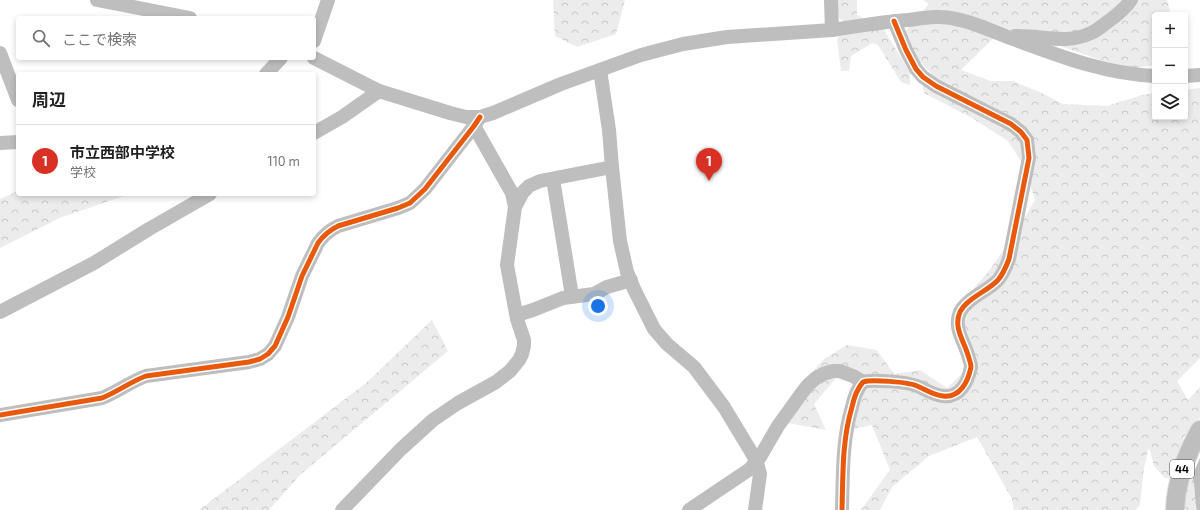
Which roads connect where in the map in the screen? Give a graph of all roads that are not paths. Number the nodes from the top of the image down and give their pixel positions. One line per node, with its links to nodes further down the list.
1 (98, 0): 5 (street)
2 (328, 0): 8 (street)
3 (831, 0): 7 (street)
4 (1130, 0): 9 (street)
5 (180, 16)
6 (894, 21): 7 (street); 9 (street); 32 (street)
7 (832, 30): 13 (street)
8 (316, 36)
9 (1005, 36): 16 (street)
10 (0, 54): 19 (street)
11 (316, 59): 18 (street)
12 (278, 60): 14 (street)
13 (600, 70): 20 (street); 24 (street)
14 (268, 72)
15 (1200, 75): 17 (street)
16 (1152, 76)
17 (1188, 76)
18 (379, 91): 20 (street); 21 (street)
19 (16, 95)
20 (477, 122): 27 (street); 33 (street)
21 (316, 132)
22 (16, 142): 23 (street)
23 (0, 143)
24 (612, 167): 25 (street); 28 (street)
25 (553, 179): 27 (street); 29 (street)
26 (207, 196): 30 (street)
27 (515, 207): 31 (street)
28 (631, 280): 29 (street); 35 (street)
29 (572, 296): 31 (street)
30 (0, 312)
31 (517, 315): 36 (street)
32 (863, 382): 35 (street); 39 (street)
33 (0, 415)
34 (1200, 430): 40 (main road, 44)
35 (756, 462): 37 (street); 38 (street)
36 (342, 510)
37 (689, 510)
38 (755, 510)
39 (842, 510)
40 (1175, 510)

